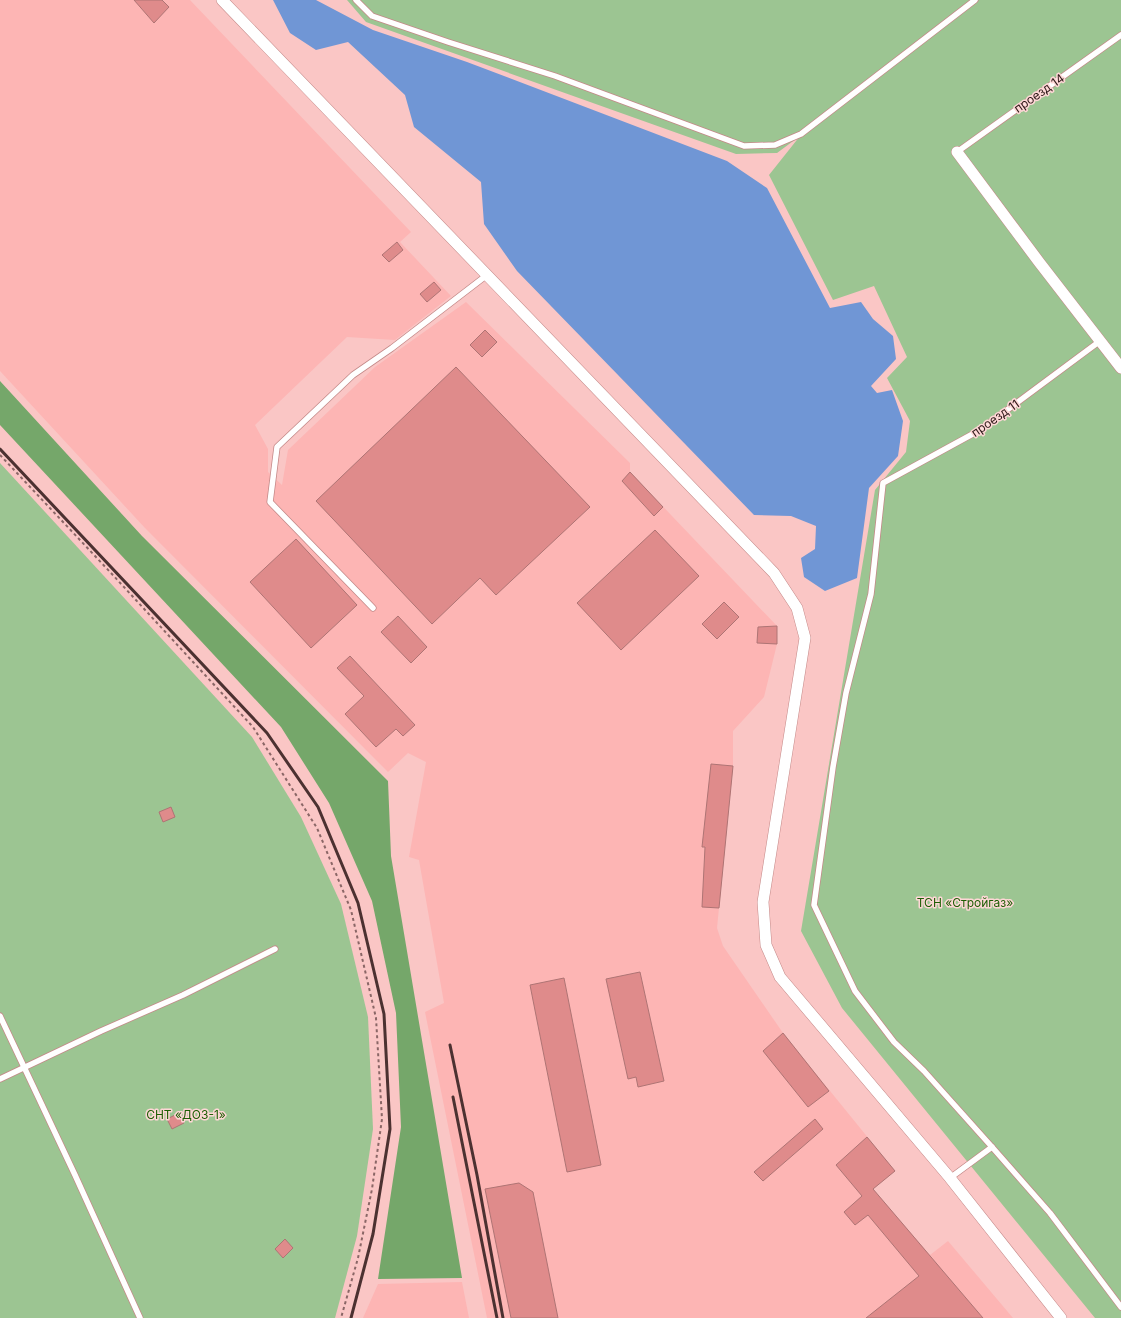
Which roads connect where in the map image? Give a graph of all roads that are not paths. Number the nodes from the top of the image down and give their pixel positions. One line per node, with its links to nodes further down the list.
1 (222, 0): 6 (street)
2 (356, 0): 3 (lane)
3 (975, 0)
4 (1121, 35): 5 (lane, проезд 14)
5 (957, 152): 7 (street)
6 (487, 276): 9 (lane); 15 (street)
7 (1100, 341): 8 (street); 14 (lane, проезд 11)
8 (1121, 368)
9 (373, 608)
10 (275, 949): 12 (lane)
11 (0, 1016): 12 (lane)
12 (25, 1068): 13 (lane); 17 (lane)
13 (0, 1079)
14 (992, 1147): 15 (lane); 16 (lane)
15 (950, 1178): 18 (street)
16 (1121, 1307)
17 (140, 1318)
18 (1061, 1318)

